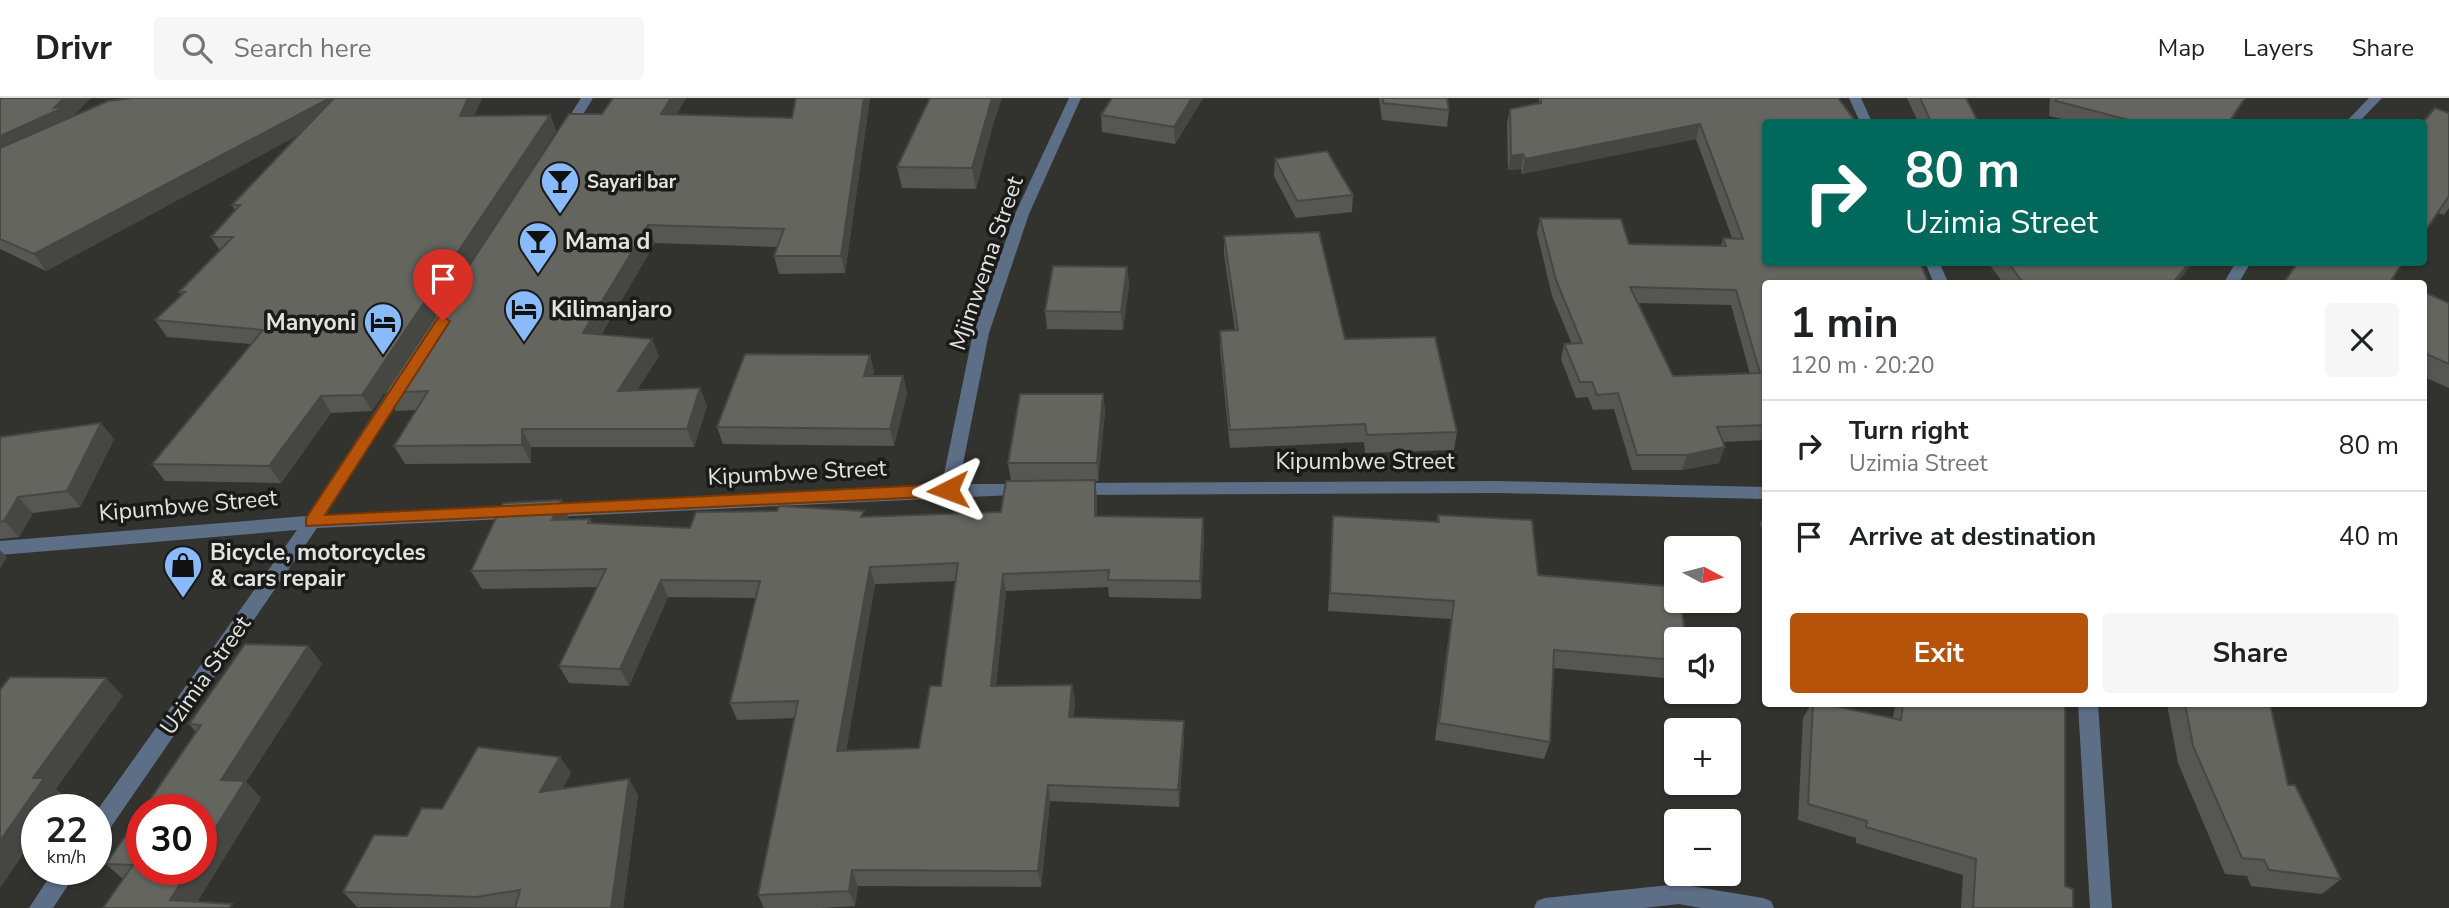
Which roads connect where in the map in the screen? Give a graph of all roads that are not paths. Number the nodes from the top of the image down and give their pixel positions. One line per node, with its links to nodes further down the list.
1 (587, 98): 7 (street)
2 (1075, 98): 9 (street, Mjimwema Street)
3 (1855, 98): 5 (street)
4 (2376, 98): 6 (street)
5 (1865, 119)
6 (2355, 119)
7 (558, 144)
8 (409, 373): 11 (street, Uzimia Street)
9 (948, 490): 10 (street, Kipumbwe Street); 11 (street, Kipumbwe Street)
10 (1762, 493)
11 (312, 522): 12 (street, Kipumbwe Street); 14 (street, Uzimia Street)
12 (0, 548)
13 (2088, 707): 19 (street)
14 (112, 807)
15 (56, 885): 16 (street)
16 (40, 908)
17 (1545, 908): 18 (street)
18 (1763, 908)
19 (2101, 908)

